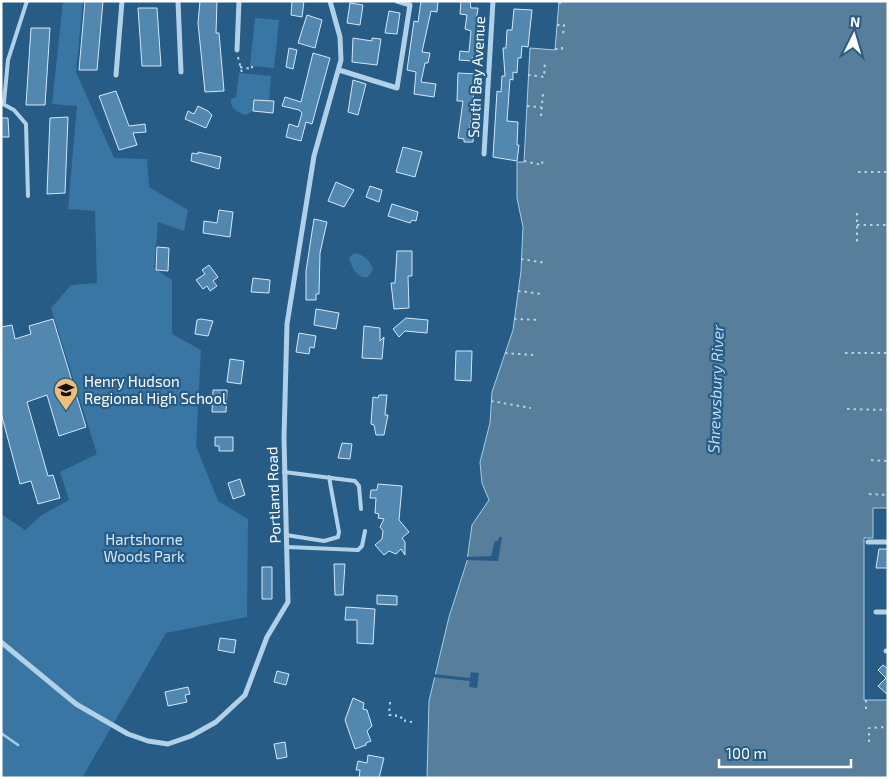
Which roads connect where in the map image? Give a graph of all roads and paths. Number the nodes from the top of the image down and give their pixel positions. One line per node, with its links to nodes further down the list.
1 (27, 1): 24 (lane)
2 (122, 1): 21 (street)
3 (178, 1): 19 (street)
4 (240, 1): 14 (street)
5 (330, 1): 18 (street, Portland Road)
6 (397, 1): 18 (street)
7 (493, 1): 28 (street, South Bay Avenue)
8 (566, 1): 9 (path)
9 (559, 2)
10 (557, 25): 11 (path)
11 (563, 35)
12 (562, 46): 13 (path)
13 (555, 48)
14 (237, 50): 17 (path)
15 (545, 62): 22 (path)
16 (252, 66): 17 (path)
17 (240, 67): 20 (path)
18 (339, 70): 54 (street, Portland Road)
19 (181, 72)
20 (242, 73)
21 (116, 75)
22 (528, 76)
23 (543, 93): 26 (path)
24 (2, 103): 33 (lane)
25 (527, 106): 26 (path)
26 (542, 108): 27 (path)
27 (541, 116)
28 (484, 154)
29 (543, 158): 30 (path)
30 (524, 161)
31 (858, 172): 32 (path)
32 (888, 172)
33 (28, 196)
34 (857, 212): 35 (path)
35 (857, 225): 36 (path); 37 (path)
36 (888, 225)
37 (857, 242)
38 (522, 259): 39 (path)
39 (546, 263)
40 (518, 291): 41 (path)
41 (542, 294)
42 (514, 319): 43 (path)
43 (540, 320)
44 (505, 353): 47 (path)
45 (845, 353): 46 (path)
46 (888, 353)
47 (533, 355)
48 (491, 401): 49 (path)
49 (531, 408)
50 (846, 409): 51 (path)
51 (888, 410)
52 (870, 460): 53 (path)
53 (888, 461)
54 (284, 472): 55 (lane); 60 (street, Portland Road)
55 (329, 477): 58 (lane); 60 (lane)
56 (869, 494): 57 (path)
57 (888, 495)
58 (361, 509)
59 (365, 531): 63 (lane)
60 (286, 535): 63 (street, Portland Road)
61 (868, 542): 62 (street)
62 (888, 542)
63 (287, 547): 66 (street, Portland Road)
64 (876, 612): 65 (street)
65 (888, 612)
66 (1, 642)
67 (866, 700): 69 (path)
68 (390, 702): 70 (path)
69 (866, 712)
70 (412, 722)
71 (888, 727): 72 (path)
72 (869, 742)

